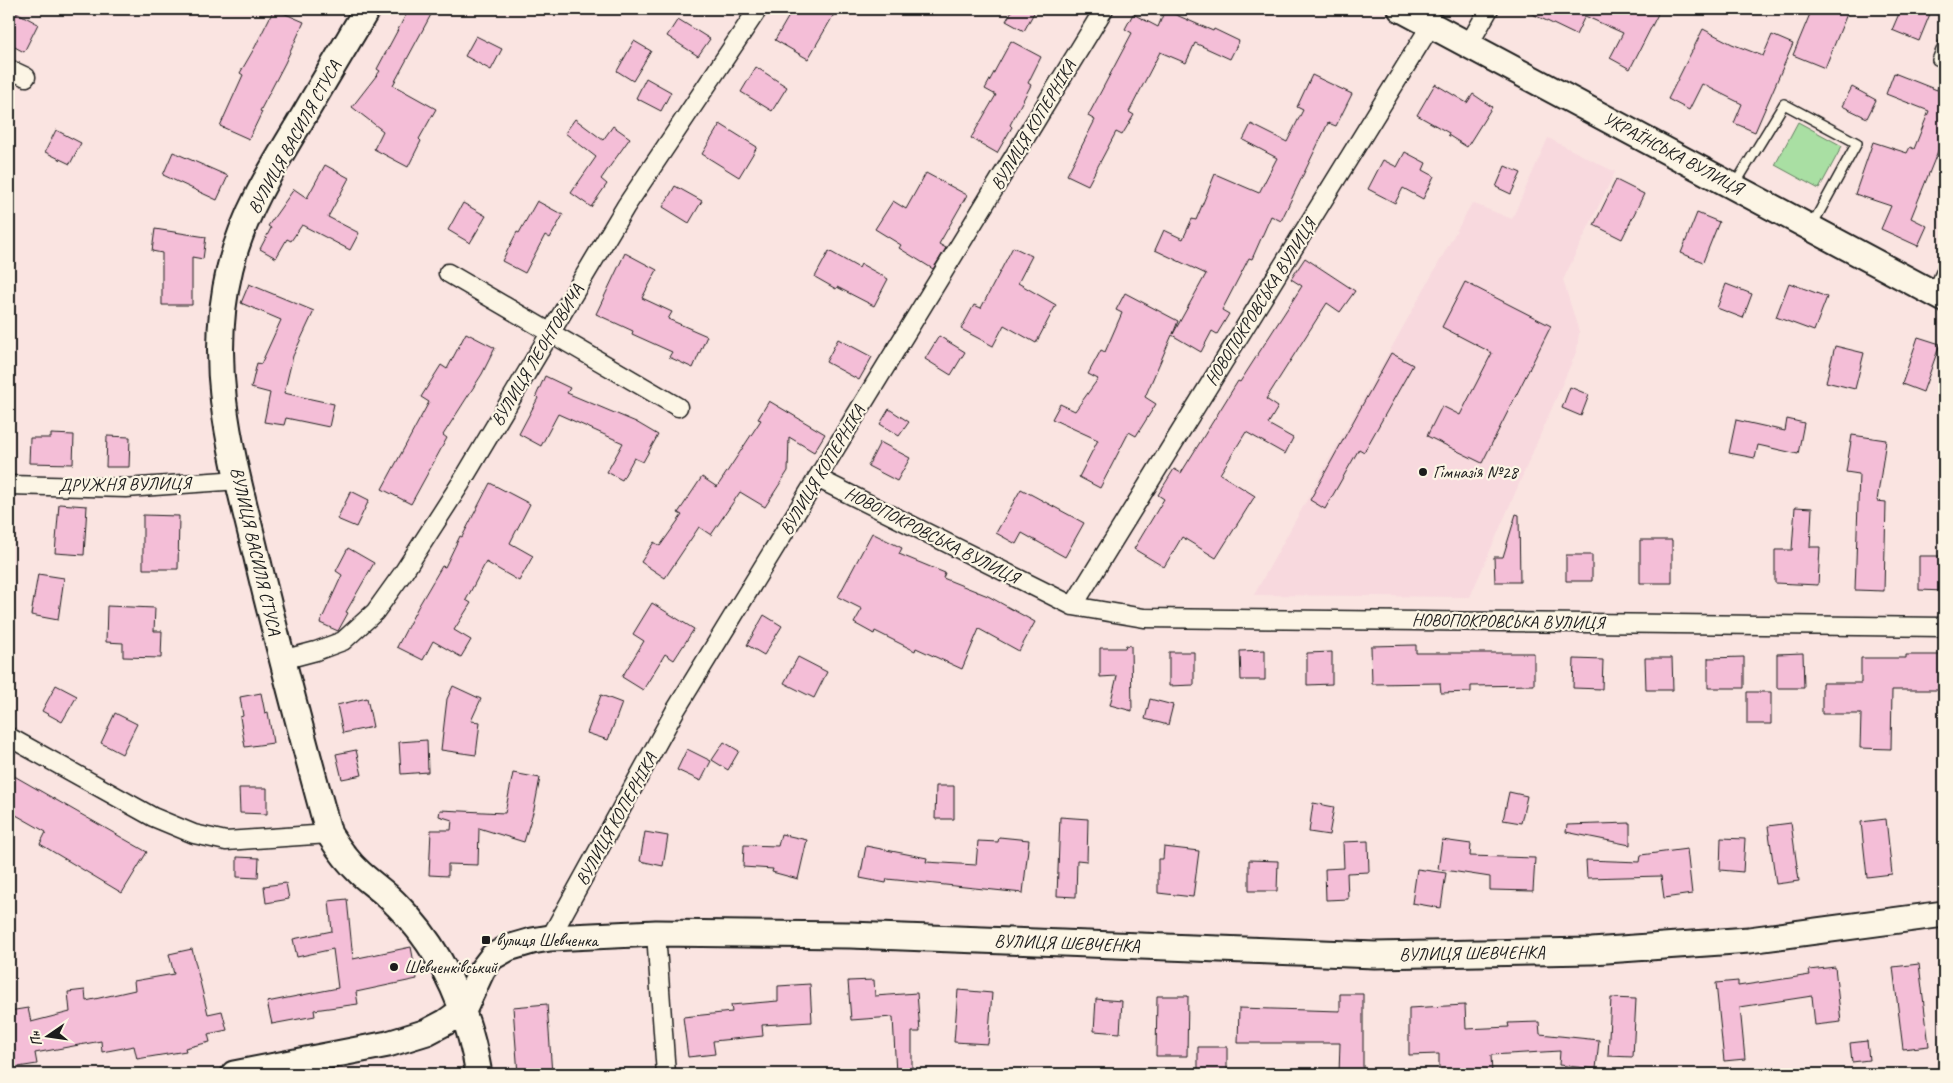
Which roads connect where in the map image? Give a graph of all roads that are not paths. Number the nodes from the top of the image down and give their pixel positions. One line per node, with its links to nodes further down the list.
1 (368, 9): 20 (main road, ВУЛИЦЯ ВАСИЛЯ СТУСА)
2 (758, 9): 17 (street, ВУЛИЦЯ ЛЕОНТОВИЧА)
3 (1104, 9): 19 (street, ВУЛИЦЯ КОПЕРНІКА)
4 (1401, 9): 6 (main road, УКРАЇНСЬКА ВУЛИЦЯ)
5 (1489, 9): 7 (street)
6 (1431, 25): 7 (main road, УКРАЇНСЬКА ВУЛИЦЯ); 22 (street, НОВОПОКРОВСЬКА ВУЛИЦЯ)
7 (1469, 44): 12 (main road, УКРАЇНСЬКА ВУЛИЦЯ)
8 (1944, 44): 9 (lane)
9 (1937, 60)
10 (9, 69): 11 (street)
11 (26, 78)
12 (1734, 186): 13 (main road, УКРАЇНСЬКА ВУЛИЦЯ); 13 (lane)
13 (1811, 228): 16 (main road, УКРАЇНСЬКА ВУЛИЦЯ)
14 (1944, 265): 16 (lane)
15 (448, 272): 17 (street)
16 (1938, 296)
17 (551, 332): 18 (street); 24 (street, ВУЛИЦЯ ЛЕОНТОВИЧА)
18 (678, 407)
19 (817, 478): 22 (street, НОВОПОКРОВСЬКА ВУЛИЦЯ); 29 (street, ВУЛИЦЯ КОПЕРНІКА)
20 (239, 480): 21 (street, ДРУЖНЯ ВУЛИЦЯ); 24 (main road, ВУЛИЦЯ ВАСИЛЯ СТУСА)
21 (9, 485)
22 (1073, 606): 23 (street, НОВОПОКРОВСЬКА ВУЛИЦЯ)
23 (1944, 627)
24 (282, 660): 26 (main road, ВУЛИЦЯ ВАСИЛЯ СТУСА)
25 (9, 737): 26 (street)
26 (329, 834): 30 (main road, ВУЛИЦЯ ВАСИЛЯ СТУСА)
27 (1944, 914): 28 (main road, ВУЛИЦЯ ШЕВЧЕНКА)
28 (656, 933): 29 (main road, ВУЛИЦЯ ШЕВЧЕНКА); 33 (street)
29 (550, 938): 30 (main road, ВУЛИЦЯ ШЕВЧЕНКА)
30 (464, 1009): 31 (main road); 32 (main road, ВУЛИЦЯ ВАСИЛЯ СТУСА)
31 (234, 1074)
32 (479, 1074)
33 (666, 1074)

